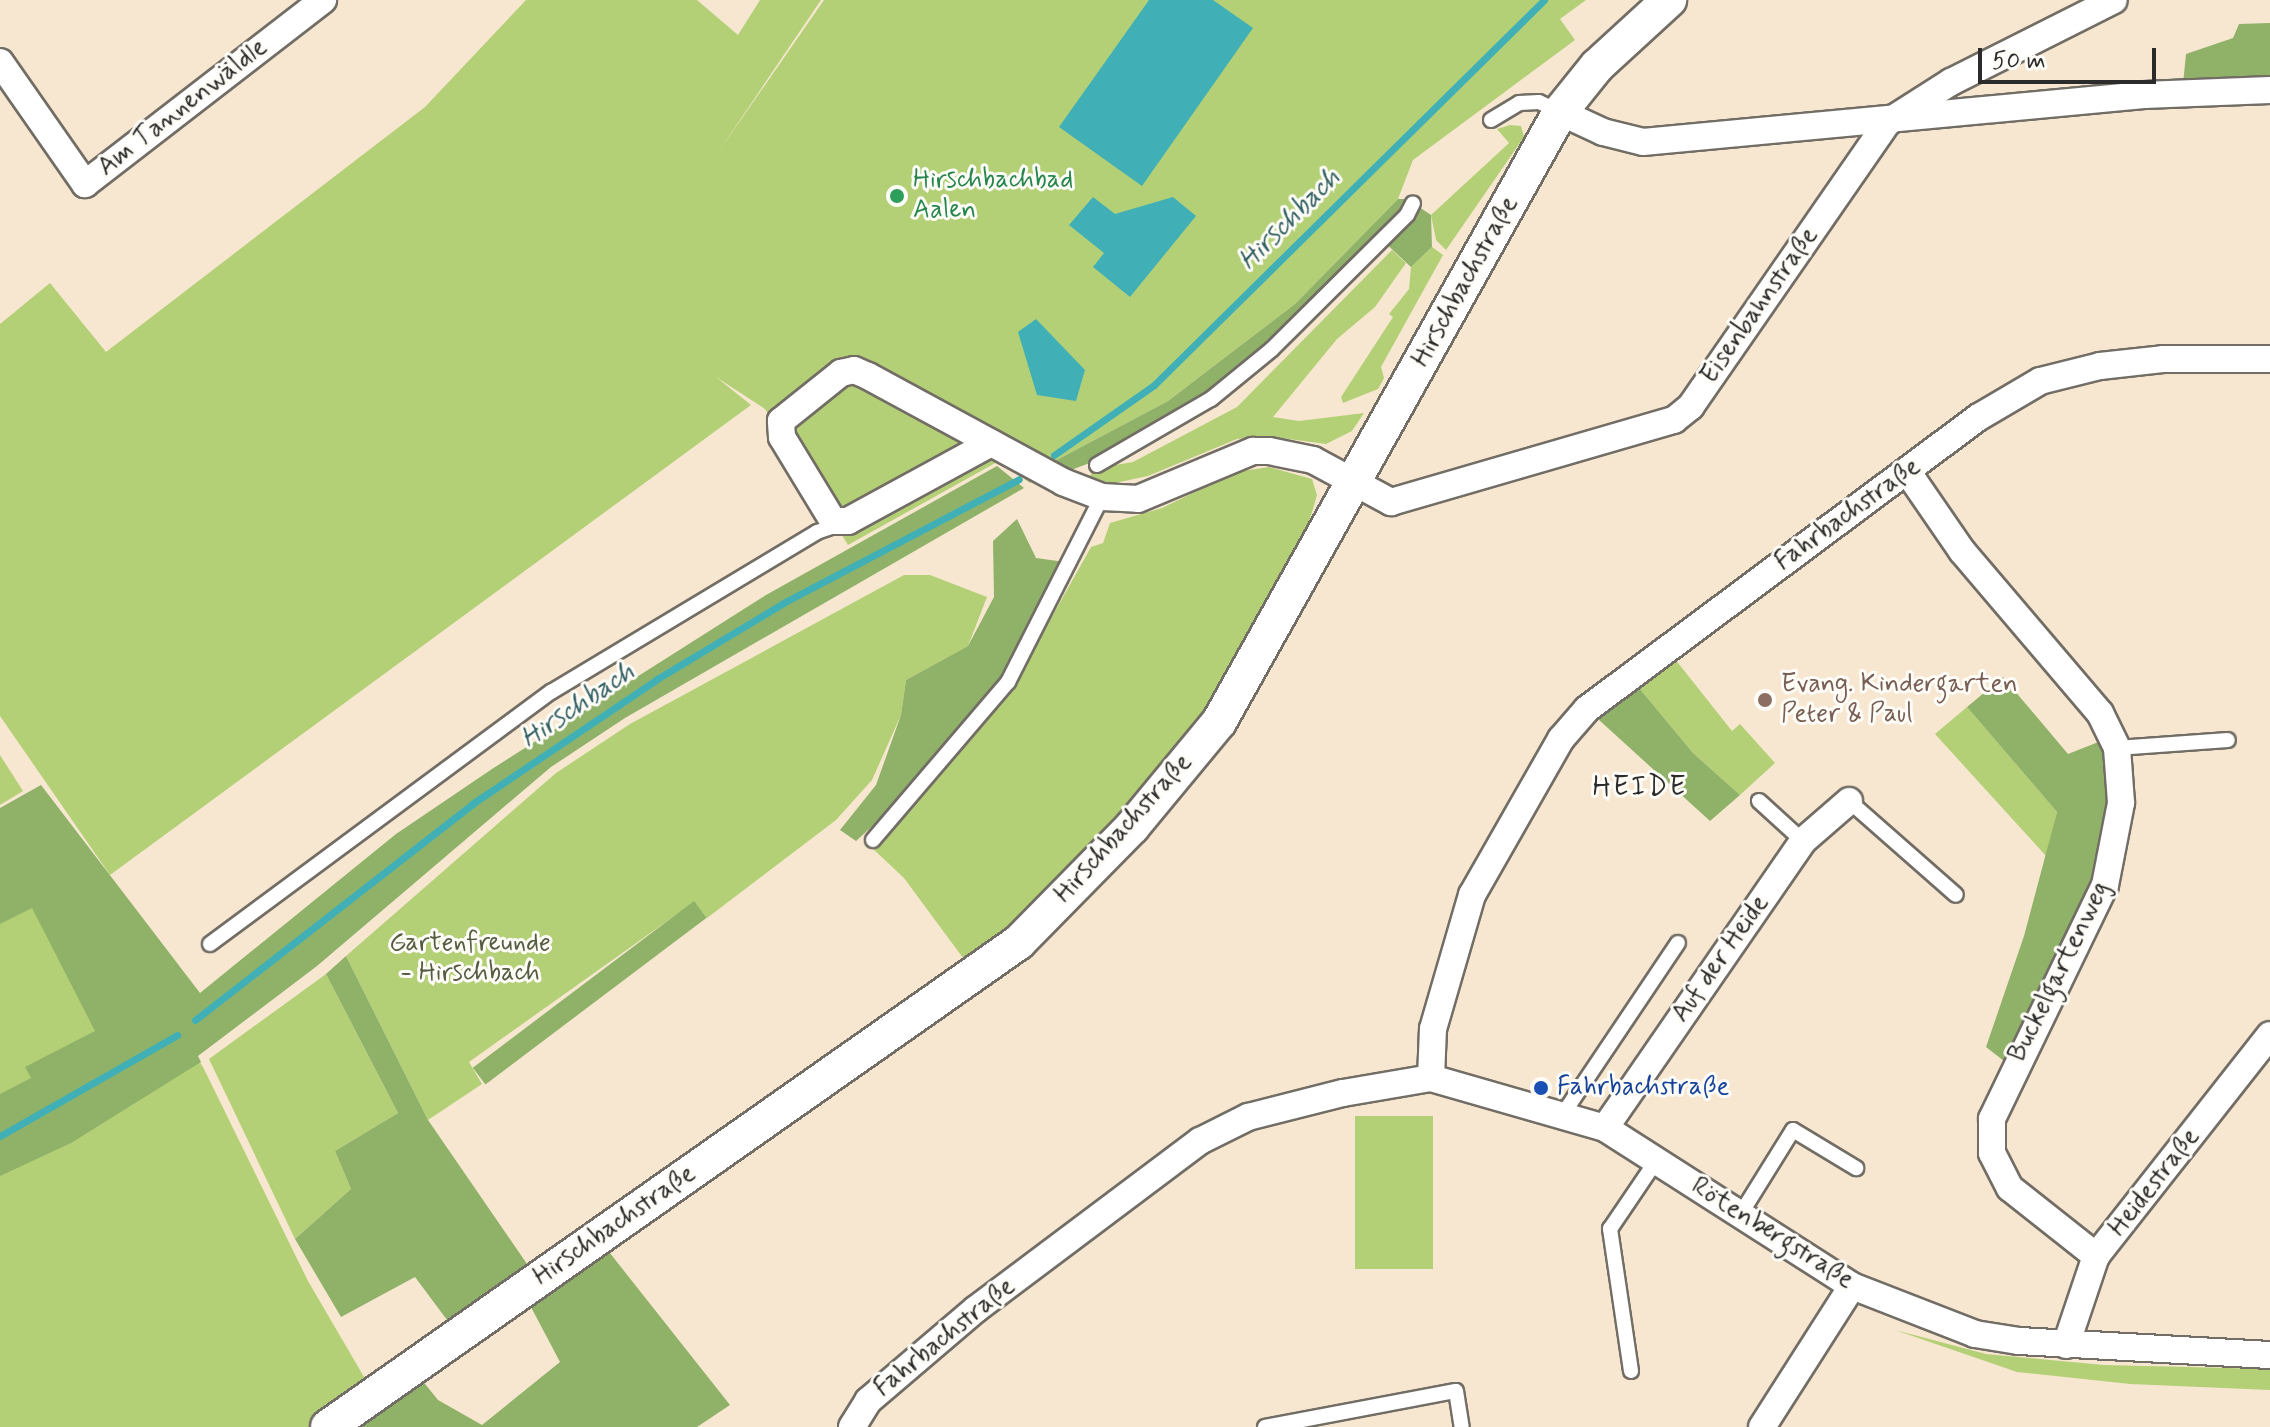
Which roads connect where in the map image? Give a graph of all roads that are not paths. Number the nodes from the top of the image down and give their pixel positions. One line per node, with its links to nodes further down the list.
1 (323, 0): 4 (street, Am Tannenwäldle)
2 (1669, 0): 6 (street, Hirschbachstraße)
3 (2114, 0): 8 (street, Eisenbahnstraße)
4 (0, 62)
5 (2270, 90): 8 (street)
6 (1560, 112): 7 (lane); 8 (street); 14 (street, Hirschbachstraße)
7 (1491, 120)
8 (1888, 122): 14 (street, Eisenbahnstraße)
9 (1413, 203): 12 (lane)
10 (2270, 359): 13 (street, Fahrbachstraße)
11 (991, 443): 15 (street); 16 (street); 16 (street)
12 (1097, 465)
13 (1907, 471): 18 (street, Buckelgartenweg); 27 (street, Fahrbachstraße)
14 (1354, 480): 15 (street, Eisenbahnstraße); 38 (street, Hirschbachstraße)
15 (1102, 497): 21 (lane)
16 (848, 521): 25 (lane)
17 (2228, 740): 18 (lane)
18 (2117, 748): 33 (street, Buckelgartenweg)
19 (1759, 801): 22 (lane)
20 (1849, 801): 22 (street, Auf der Heide); 23 (lane)
21 (873, 840)
22 (1803, 841): 29 (street, Auf der Heide)
23 (1956, 895)
24 (1678, 943): 28 (lane)
25 (210, 944)
26 (2270, 1035): 33 (street, Heidestraße)
27 (1431, 1078): 28 (street, Rötenbergstraße); 39 (street, Fahrbachstraße)
28 (1563, 1114): 29 (street, Rötenbergstraße)
29 (1605, 1128): 30 (street, Rötenbergstraße)
30 (1656, 1161): 32 (street, Rötenbergstraße); 37 (lane)
31 (1856, 1168): 32 (lane)
32 (1740, 1215): 34 (street, Rötenbergstraße)
33 (2096, 1256): 35 (street, Heidestraße)
34 (1852, 1286): 35 (street, Rötenbergstraße); 42 (street)
35 (2066, 1345): 36 (street, Rötenbergstraße)
36 (2270, 1355)
37 (1631, 1371)
38 (328, 1427)
39 (852, 1427)
40 (1265, 1427): 41 (lane)
41 (1462, 1427)
42 (1762, 1427)

